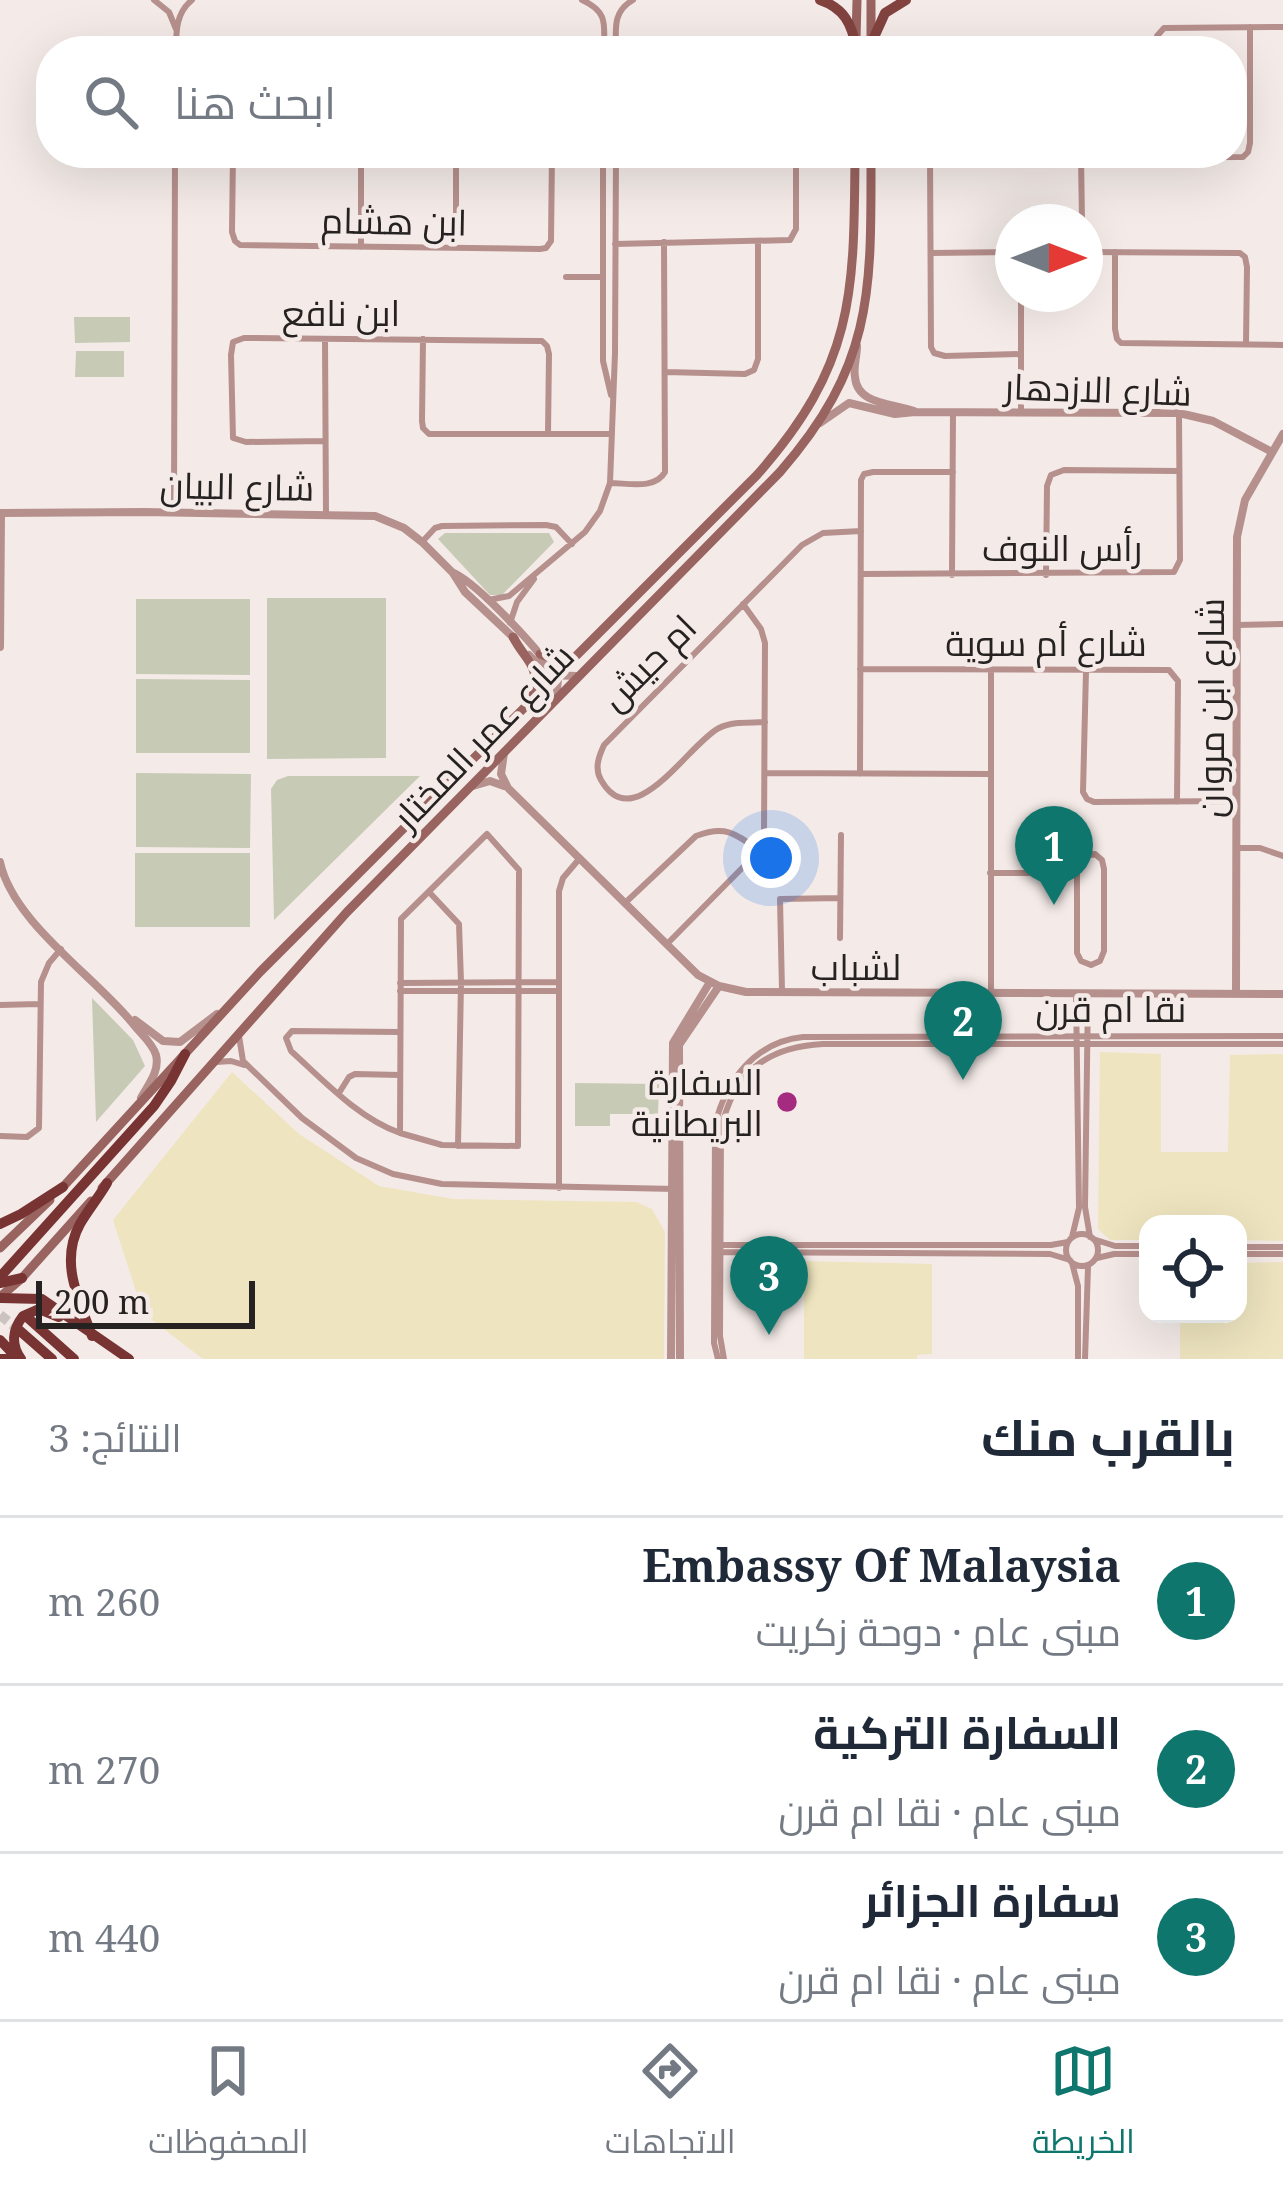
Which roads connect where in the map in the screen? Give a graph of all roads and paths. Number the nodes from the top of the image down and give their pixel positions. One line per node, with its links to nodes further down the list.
1 (154, 0): 11 (street)
2 (192, 0): 11 (street)
3 (582, 0): 13 (street)
4 (634, 0): 14 (street)
5 (820, 0): 15 (main road)
6 (856, 0): 16 (main road)
7 (871, 0): 17 (main road)
8 (907, 0): 18 (main road)
9 (1250, 27): 10 (street); 19 (street); 20 (street)
10 (1283, 27)
11 (176, 30): 12 (street)
12 (176, 36)
13 (604, 36)
14 (616, 36)
15 (852, 36)
16 (856, 36)
17 (871, 36)
18 (876, 36)
19 (1157, 36)
20 (1247, 153)
21 (176, 168): 69 (street)
22 (233, 168): 37 (street, ابن هشام)
23 (361, 168): 37 (street)
24 (456, 168): 38 (street)
25 (552, 168): 38 (street, ابن هشام)
26 (603, 168): 44 (street)
27 (616, 168): 36 (street)
28 (796, 168): 35 (street)
29 (855, 168): 87 (main road, شارع عمر المختار)
30 (871, 168): 50 (main road, شارع عمر المختار)
31 (930, 168): 42 (street)
32 (1082, 168): 33 (street)
33 (1082, 204)
34 (664, 242): 35 (street); 36 (street); 54 (street)
35 (758, 242): 54 (street)
36 (615, 244): 47 (street)
37 (361, 247): 38 (street, ابن هشام)
38 (452, 248)
39 (995, 252): 42 (street)
40 (1103, 252): 41 (street)
41 (1115, 252): 51 (street); 51 (street)
42 (931, 253): 53 (street)
43 (566, 277): 44 (street)
44 (603, 277): 46 (street)
45 (1021, 312): 53 (street)
46 (603, 336): 47 (street); 55 (street)
47 (615, 336): 55 (street)
48 (325, 339): 49 (street, ابن نافع); 64 (street); 64 (street, ابن نافع)
49 (424, 340): 61 (street, ابن نافع); 61 (street)
50 (857, 344): 56 (street, شارع الازدهار); 60 (main road, شارع عمر المختار)
51 (1246, 344): 52 (street)
52 (1283, 344)
53 (1021, 354): 58 (street)
54 (666, 372): 68 (street)
55 (612, 398): 62 (street)
56 (915, 412): 57 (street, شارع الازدهار); 60 (street, شارع الازدهار)
57 (953, 412): 58 (street, شارع الازدهار); 67 (street)
58 (1021, 412): 59 (street, شارع الازدهار)
59 (1179, 413): 65 (street, شارع الازدهار); 66 (street, رأس النوف)
60 (820, 423): 93 (main road, شارع عمر المختار)
61 (548, 434): 62 (street)
62 (612, 434): 68 (street)
63 (1283, 434): 65 (street, شارع ابن مروان)
64 (325, 441): 71 (street)
65 (1272, 452): 84 (street, شارع ابن مروان)
66 (1178, 471): 79 (street); 79 (street, رأس النوف)
67 (953, 472): 72 (street); 78 (street)
68 (610, 483): 74 (street)
69 (174, 512): 70 (street, شارع البيان); 71 (street, شارع البيان)
70 (0, 513): 86 (street)
71 (326, 514): 73 (street, شارع البيان)
72 (861, 531): 77 (street); 81 (street, ام حيش)
73 (422, 542): 74 (street); 76 (street, شارع البيان)
74 (572, 544): 75 (street)
75 (540, 571): 80 (street); 82 (street)
76 (453, 573): 80 (street, شارع البيان); 85 (street, شارع البيان)
77 (861, 574): 78 (street, رأس النوف); 89 (street)
78 (952, 575): 79 (street, رأس النوف)
79 (1046, 575)
80 (487, 601): 82 (street, شارع البيان)
81 (743, 604): 96 (street); 96 (street, ام حيش)
82 (510, 623): 88 (street, شارع البيان)
83 (1283, 624): 84 (street)
84 (1237, 625): 103 (street, شارع ابن مروان)
85 (513, 638): 92 (street, شارع البيان); 95 (main road)
86 (0, 647)
87 (581, 651): 88 (main road); 92 (main road, شارع عمر المختار)
88 (540, 654): 92 (street, شارع البيان)
89 (860, 669): 90 (street, شارع أم سوية); 99 (street)
90 (991, 670): 91 (street, شارع أم سوية); 100 (street)
91 (1086, 671): 104 (street, شارع أم سوية); 104 (street)
92 (556, 676): 93 (street); 94 (street); 95 (main road, شارع عمر المختار)
93 (578, 676): 94 (main road, شارع عمر المختار)
94 (556, 698): 97 (main road, شارع عمر المختار)
95 (532, 701): 130 (main road, شارع عمر المختار)
96 (765, 722): 98 (street)
97 (506, 749): 101 (street); 102 (main road, شارع عمر المختار)
98 (765, 773): 99 (street); 107 (street)
99 (860, 773): 100 (street)
100 (990, 773): 111 (street)
101 (508, 788): 102 (street); 109 (street)
102 (467, 790): 135 (main road, شارع عمر المختار)
103 (1236, 801): 104 (street); 106 (street, شارع ابن مروان)
104 (1177, 802)
105 (841, 836): 114 (street)
106 (1236, 848): 108 (street); 128 (street, شارع ابن مروان)
107 (758, 850): 115 (street); 117 (street)
108 (1283, 856)
109 (580, 858): 115 (street); 123 (street)
110 (0, 862): 118 (street)
111 (990, 873): 112 (street); 125 (street)
112 (1077, 873): 112 (street)
113 (430, 893): 120 (street); 121 (street); 122 (street)
114 (840, 898): 116 (street); 124 (street)
115 (625, 903): 117 (street)
116 (840, 938)
117 (667, 944): 119 (street)
118 (61, 950): 131 (street); 133 (street)
119 (714, 984): 124 (street, لشباب); 150 (street)
120 (461, 986): 121 (street); 122 (street); 146 (street)
121 (519, 986): 123 (street); 146 (street)
122 (400, 987): 134 (street)
123 (560, 987): 149 (street)
124 (782, 993): 125 (street, لشباب)
125 (991, 994): 126 (street, لشباب)
126 (1076, 994): 127 (street, لشباب); 136 (street)
127 (1088, 994): 128 (street, لشباب); 136 (street)
128 (1236, 994): 129 (street, لشباب)
129 (1283, 994)
130 (234, 1001): 133 (street); 138 (main road, شارع عمر المختار)
131 (40, 1004): 132 (street); 145 (street)
132 (0, 1005)
133 (124, 1012): 143 (street)
134 (400, 1032): 141 (street); 142 (street)
135 (239, 1036): 139 (main road, شارع عمر المختار); 140 (street)
136 (1082, 1039): 137 (street, نقا ام قرن); 152 (street); 153 (street); 155 (street, نقا ام قرن)
137 (1283, 1040)
138 (184, 1054): 143 (main road, شارع عمر المختار); 163 (highway)
139 (214, 1063): 140 (street); 147 (main road, شارع عمر المختار)
140 (252, 1071): 149 (street)
141 (400, 1075): 142 (street); 144 (street)
142 (339, 1093): 144 (street)
143 (138, 1102): 148 (main road, شارع عمر المختار)
144 (400, 1133): 146 (street)
145 (0, 1136)
146 (458, 1146)
147 (107, 1183): 162 (main road, شارع عمر المختار); 168 (highway)
148 (63, 1187): 151 (highway); 154 (main road, شارع عمر المختار)
149 (559, 1188): 150 (street)
150 (676, 1189): 174 (street)
151 (0, 1224)
152 (1091, 1238): 153 (street); 156 (street); 161 (street)
153 (1070, 1240): 155 (street); 160 (street)
154 (0, 1248)
155 (717, 1249): 160 (street); 175 (street, نقا ام قرن)
156 (1139, 1249)
157 (1247, 1250): 158 (street)
158 (1283, 1250)
159 (1139, 1251): 161 (street)
160 (1071, 1262): 161 (street); 176 (street)
161 (1092, 1262): 176 (street)
162 (22, 1278): 163 (highway); 164 (main road, شارع عمر المختار)
163 (0, 1280)
164 (0, 1297): 166 (highway)
165 (28, 1318): 172 (highway)
166 (79, 1326): 168 (highway); 170 (highway)
167 (19, 1330): 171 (highway)
168 (92, 1336): 173 (highway)
169 (0, 1340): 170 (highway)
170 (20, 1359)
171 (52, 1359)
172 (74, 1359)
173 (129, 1359)
174 (675, 1359)
175 (721, 1359)
176 (1082, 1359)

